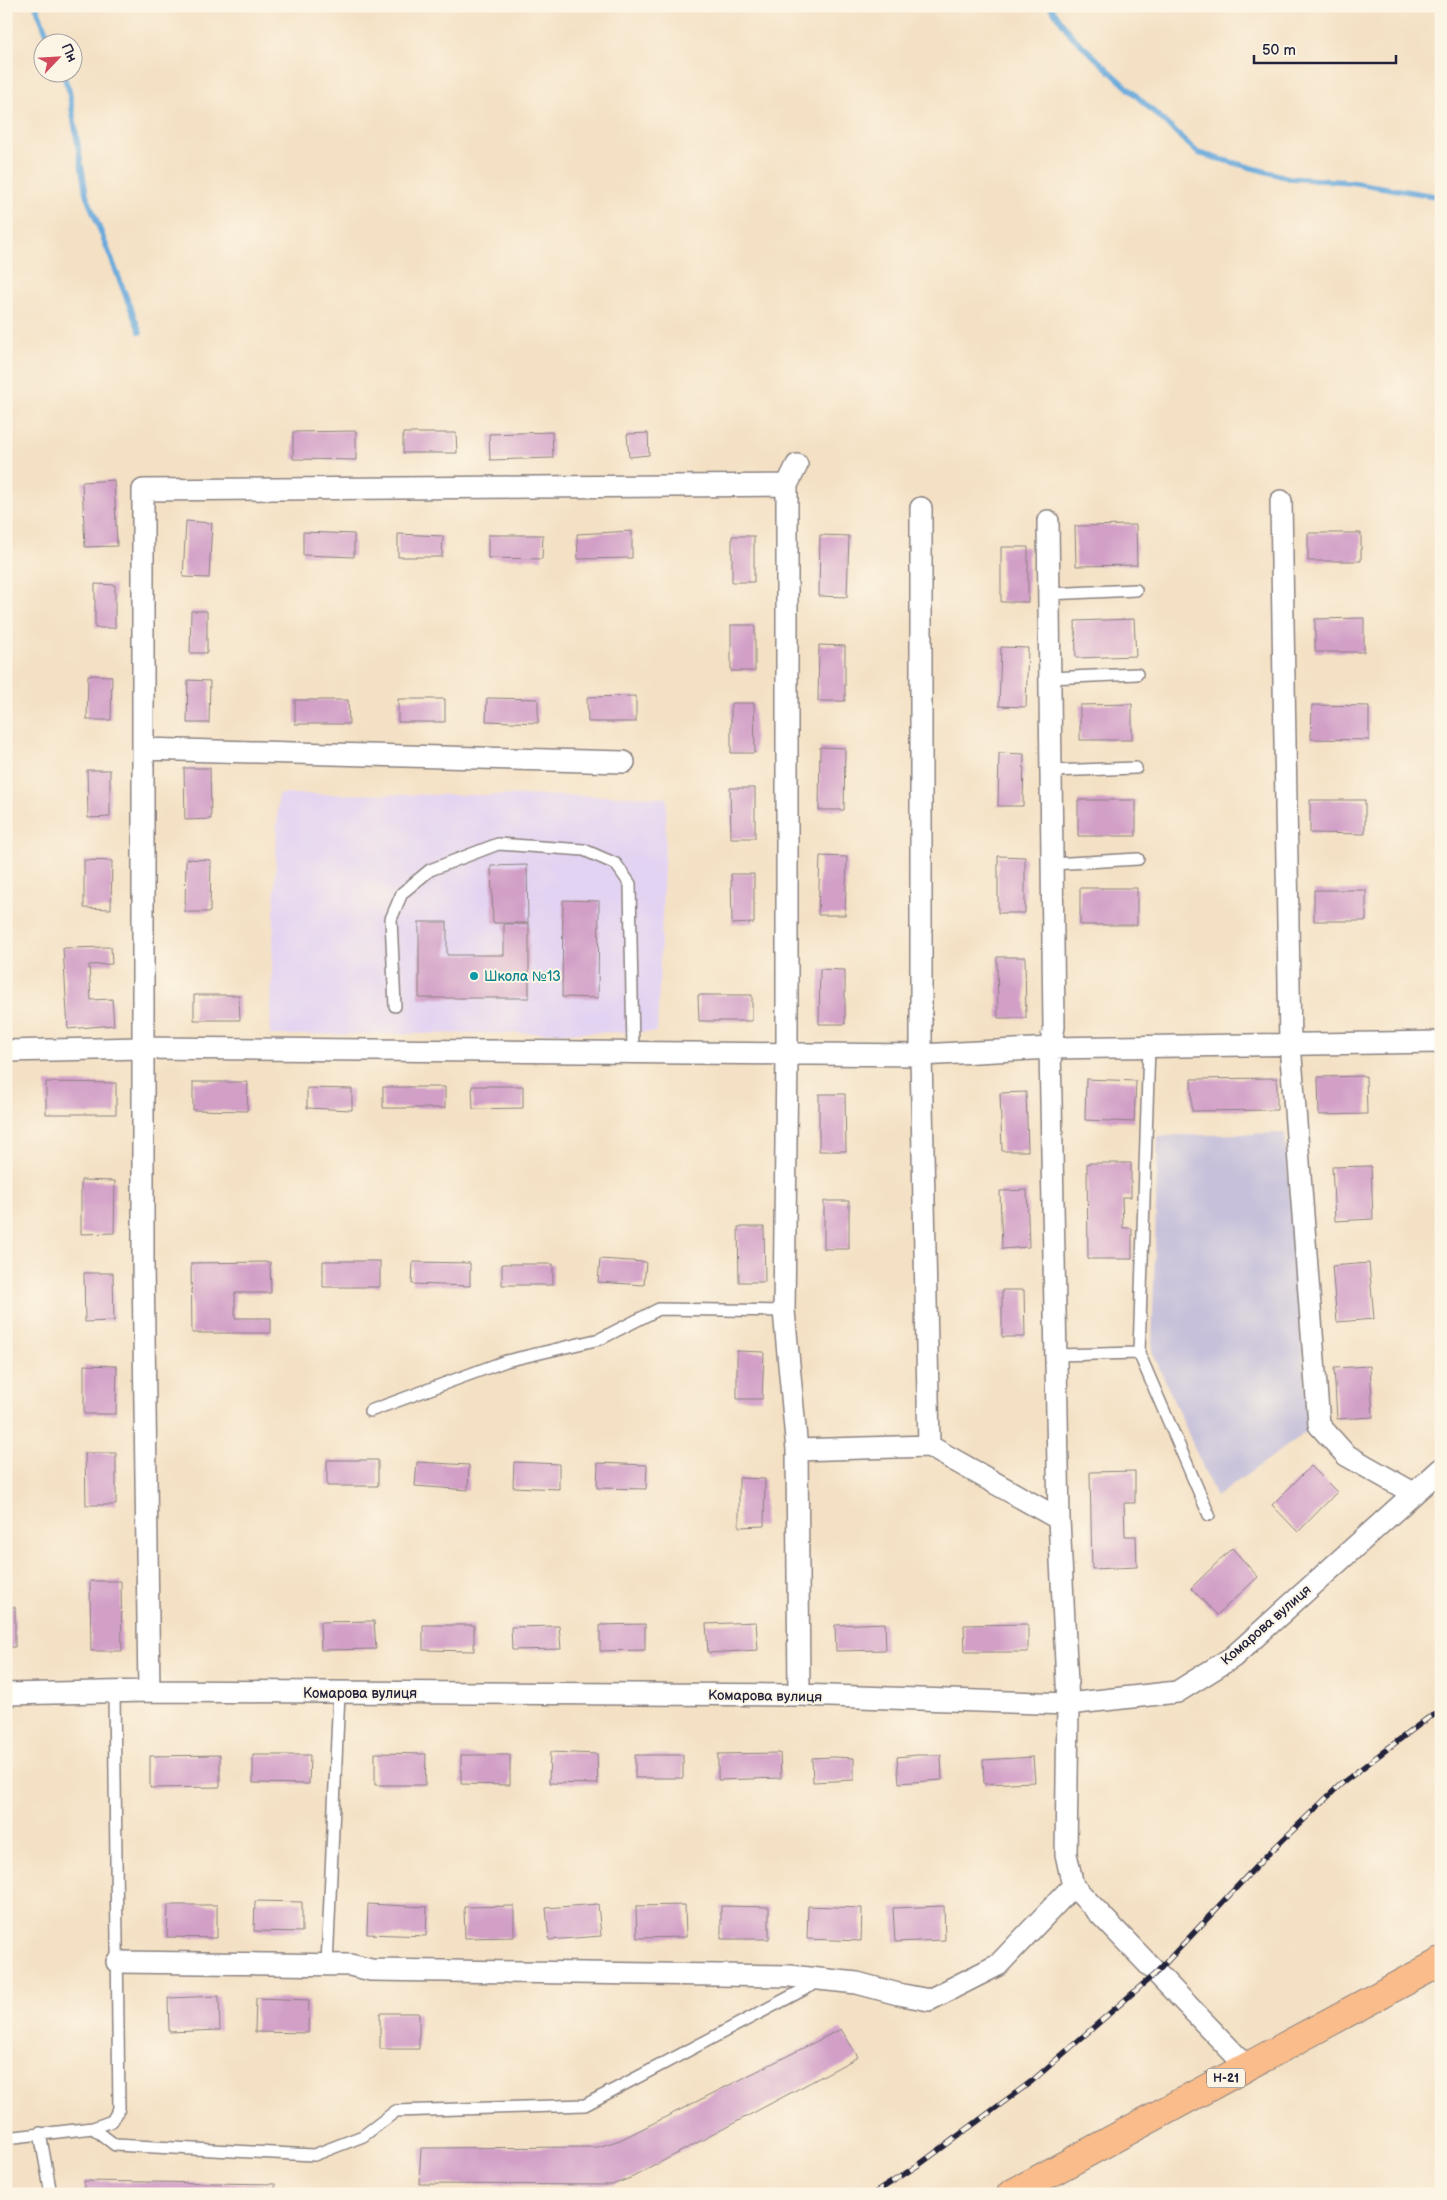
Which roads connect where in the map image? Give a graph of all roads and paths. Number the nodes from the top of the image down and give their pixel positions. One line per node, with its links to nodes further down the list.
1 (797, 465): 2 (street)
2 (788, 486): 10 (street); 24 (street)
3 (1281, 501): 18 (street)
4 (920, 508): 25 (street)
5 (1048, 521): 7 (street)
6 (1136, 590): 7 (lane)
7 (1048, 594): 9 (street)
8 (1137, 674): 9 (lane)
9 (1050, 678): 13 (street)
10 (143, 749): 11 (street); 20 (street)
11 (624, 762)
12 (1136, 768): 13 (lane)
13 (1051, 771): 15 (street)
14 (1138, 859): 15 (lane)
15 (1052, 864): 21 (street)
16 (395, 1006): 23 (lane)
17 (1441, 1042): 18 (street)
18 (1290, 1044): 19 (street); 33 (street)
19 (1150, 1046): 21 (street); 27 (lane)
20 (142, 1048): 22 (street); 23 (street); 36 (street)
21 (1050, 1048): 25 (street); 28 (street)
22 (6, 1050)
23 (633, 1051): 24 (street)
24 (787, 1054): 25 (street); 26 (street)
25 (921, 1055): 30 (street)
26 (784, 1311): 29 (lane); 31 (street)
27 (1139, 1353): 28 (lane); 34 (lane)
28 (1056, 1355): 35 (street)
29 (370, 1411)
30 (929, 1446): 31 (street); 35 (street)
31 (797, 1450): 40 (street)
32 (1441, 1468): 33 (street, Комарова вулиця)
33 (1413, 1493): 41 (street, Комарова вулиця)
34 (1208, 1515)
35 (1059, 1519): 41 (street)
36 (149, 1691): 37 (street, Комарова вулиця); 38 (street, Комарова вулиця)
37 (114, 1692): 39 (street, Комарова вулиця); 43 (lane)
38 (339, 1693): 40 (street, Комарова вулиця); 45 (lane)
39 (6, 1694)
40 (799, 1695): 41 (street, Комарова вулиця)
41 (1068, 1704): 42 (street)
42 (1074, 1886): 46 (street); 47 (street)
43 (117, 1962): 45 (street); 48 (lane)
44 (1441, 1962): 47 (main road, Н-21)
45 (327, 1965): 46 (street)
46 (824, 1979): 48 (lane)
47 (1247, 2067): 52 (main road, Н-21)
48 (93, 2128): 49 (lane)
49 (40, 2133): 50 (lane); 51 (lane)
50 (6, 2138)
51 (51, 2194)
52 (1011, 2194)

